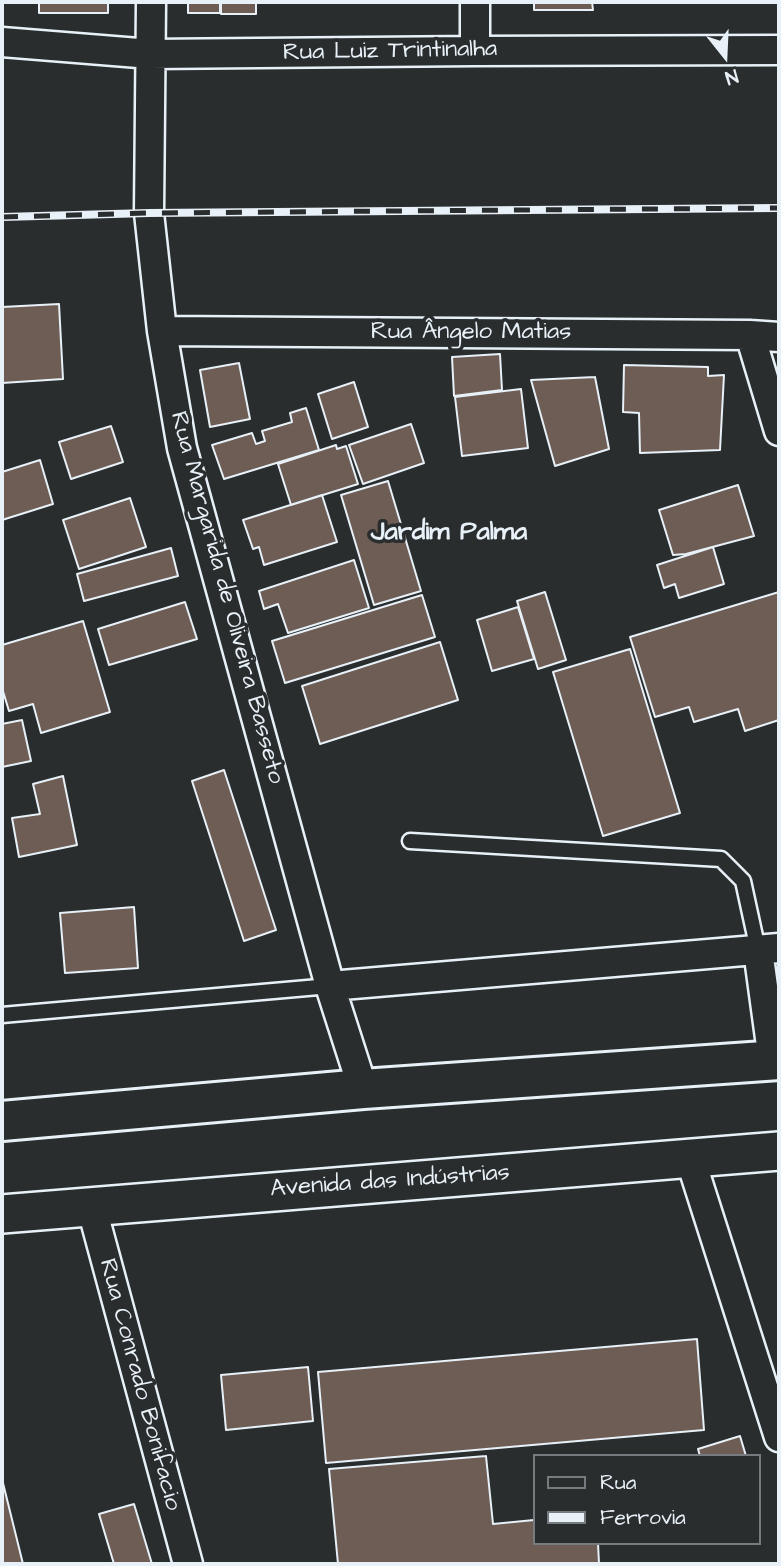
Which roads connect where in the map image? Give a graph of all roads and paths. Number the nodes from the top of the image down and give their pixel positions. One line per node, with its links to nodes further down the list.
1 (151, 2): 6 (street, Rua Margarida de Oliveira Basseto)
2 (475, 2): 5 (street)
3 (2, 42): 6 (street, Rua Luiz Trintinalha)
4 (779, 50): 5 (street, Rua Luiz Trintinalha)
5 (475, 51): 6 (street, Rua Luiz Trintinalha)
6 (151, 54): 7 (street, Rua Margarida de Oliveira Basseto)
7 (162, 331): 8 (street, Rua Ângelo Matias); 13 (street, Rua Margarida de Oliveira Basseto)
8 (750, 335): 9 (street, Rua Ângelo Matias); 10 (street)
9 (779, 337)
10 (779, 431)
11 (410, 841): 12 (lane)
12 (769, 949): 13 (street); 15 (street)
13 (330, 986): 14 (lane); 16 (street, Rua Margarida de Oliveira Basseto)
14 (2, 1016)
15 (776, 1060): 16 (main road)
16 (363, 1089): 17 (main road)
17 (2, 1121)
18 (779, 1151): 19 (street, Avenida das Indústrias)
19 (690, 1158): 20 (street, Avenida das Indústrias); 22 (street)
20 (91, 1205): 21 (street, Avenida das Indústrias); 23 (street, Rua Conrado Bonifacio)
21 (2, 1213)
22 (779, 1437)
23 (188, 1564)

